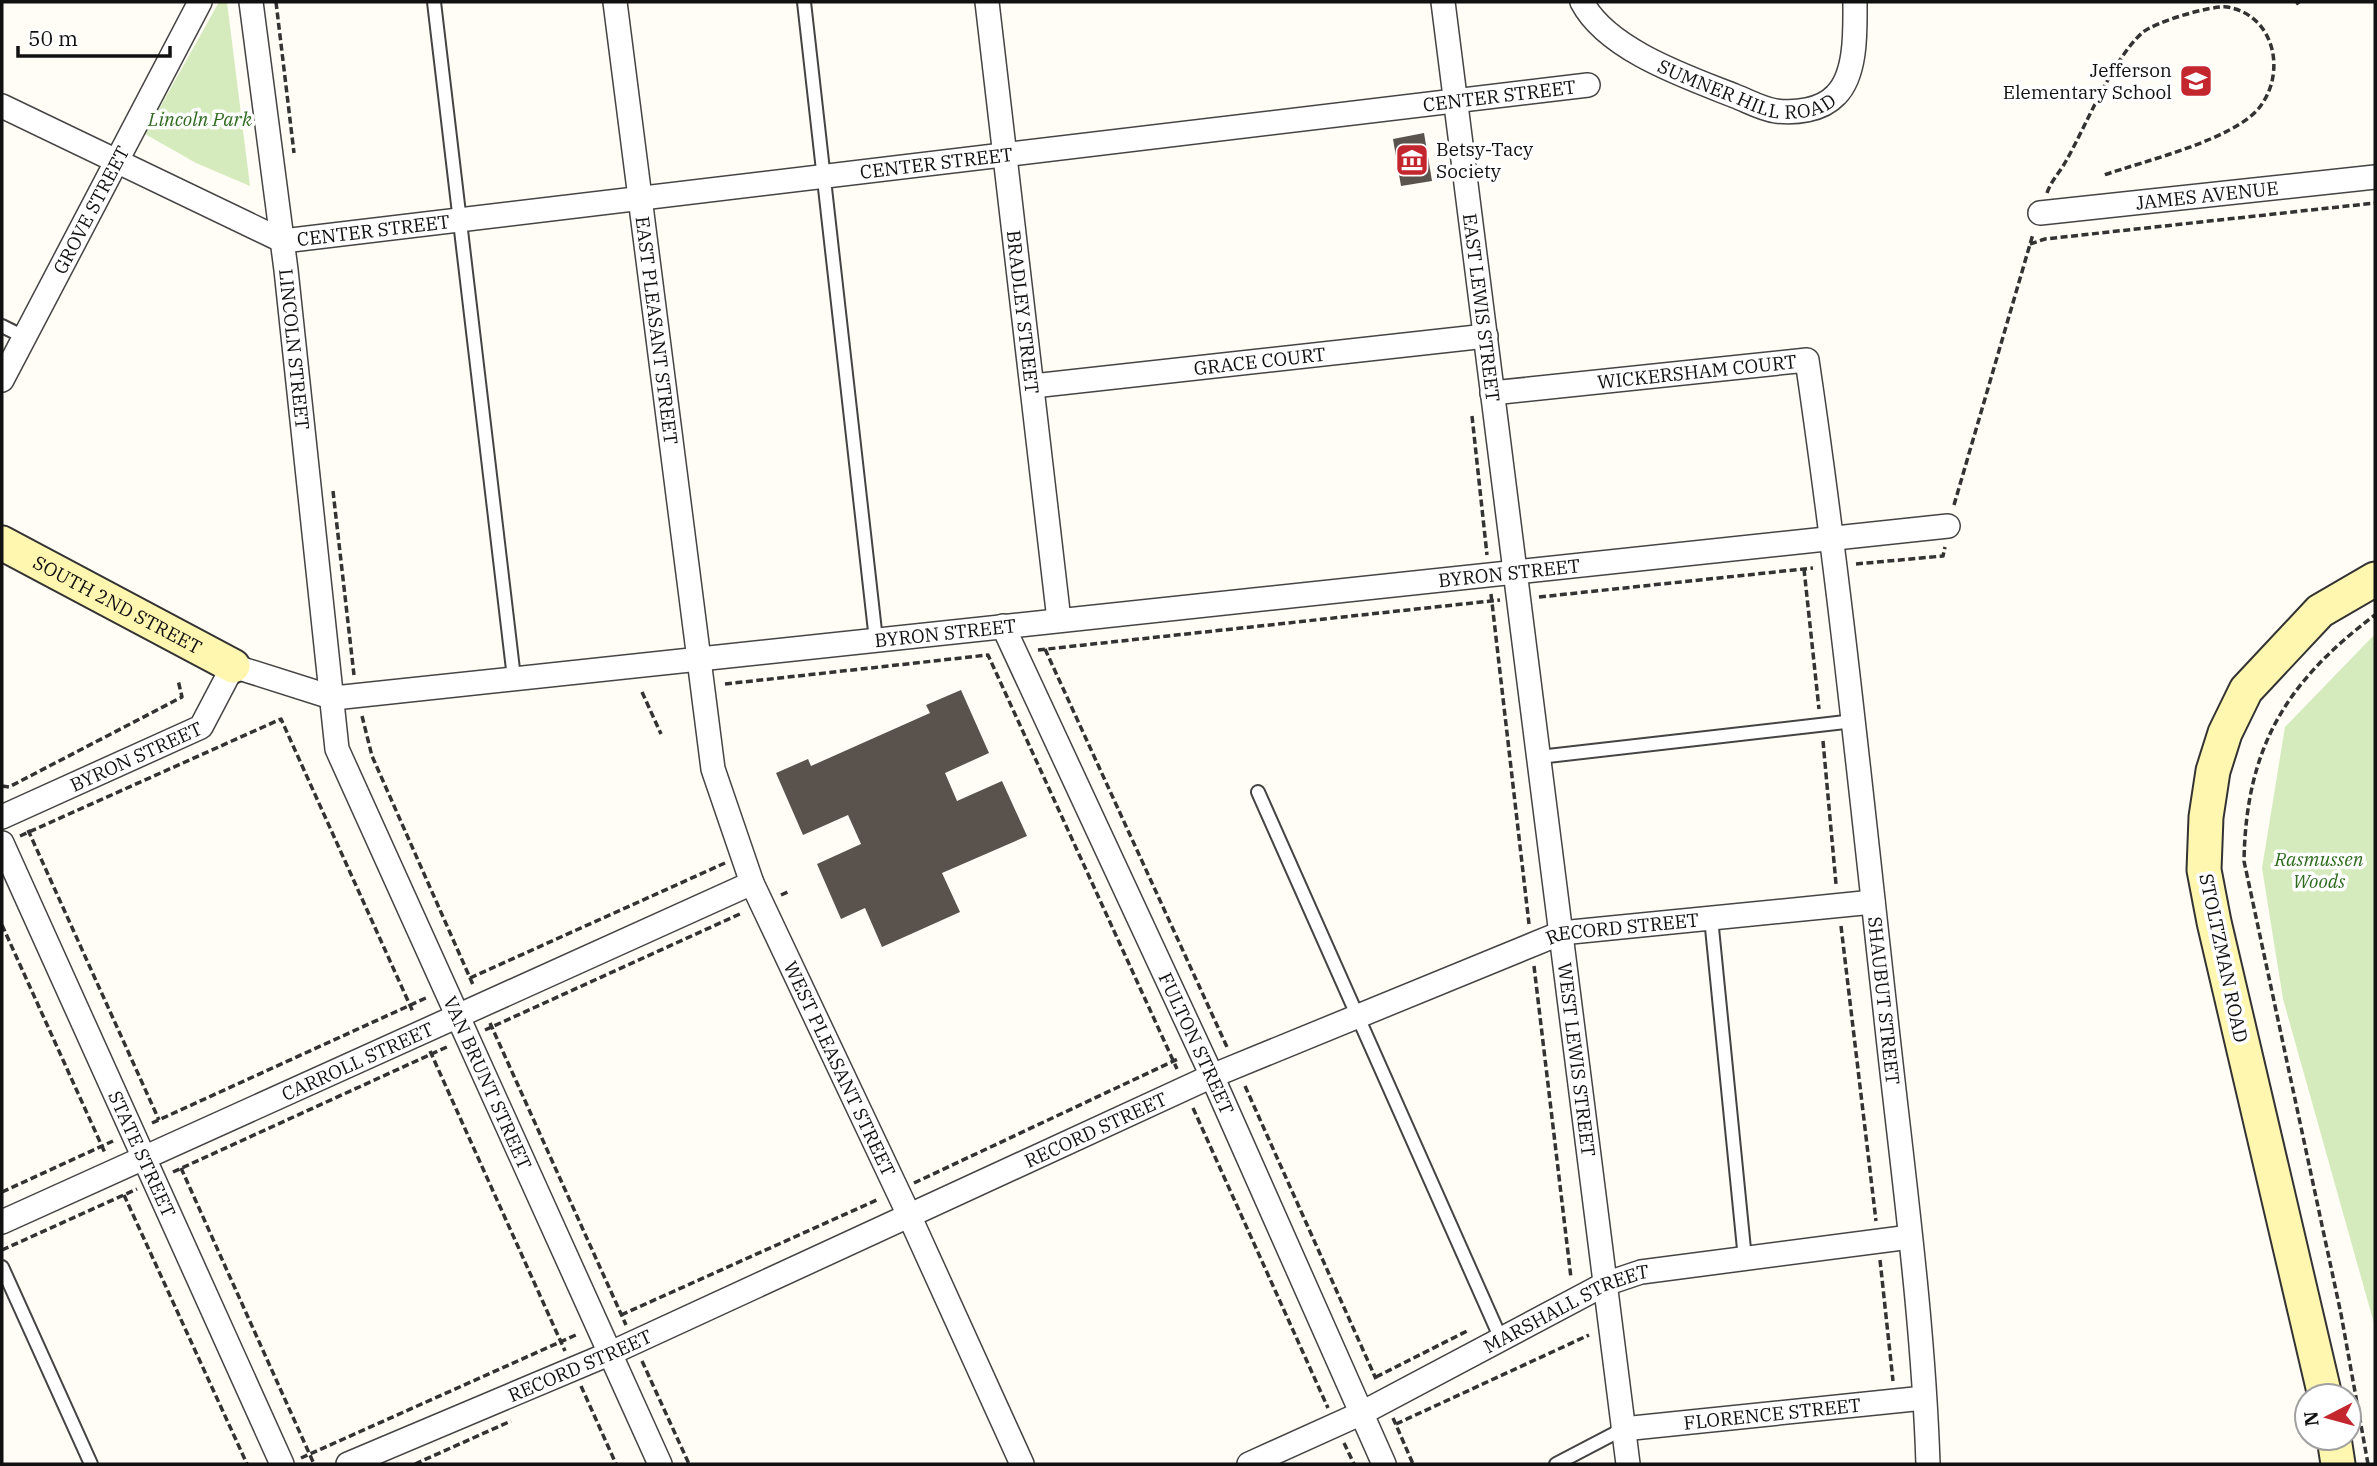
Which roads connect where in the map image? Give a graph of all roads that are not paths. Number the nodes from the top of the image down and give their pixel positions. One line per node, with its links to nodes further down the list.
1 (200, 2): 14 (street, GROVE STREET)
2 (251, 2): 20 (street, LINCOLN STREET)
3 (434, 2): 19 (lane)
4 (615, 2): 17 (street, EAST PLEASANT STREET)
5 (804, 2): 15 (lane)
6 (987, 2): 13 (street, BRADLEY STREET)
7 (1443, 2): 11 (street, EAST LEWIS STREET)
8 (1582, 2): 9 (street, SUMNER HILL ROAD)
9 (1855, 2)
10 (1588, 85): 11 (street, CENTER STREET)
11 (1455, 98): 13 (street, CENTER STREET); 22 (street, EAST LEWIS STREET)
12 (2, 106): 14 (street)
13 (1004, 153): 15 (street, CENTER STREET); 25 (street, BRADLEY STREET)
14 (115, 162): 20 (street); 23 (street, GROVE STREET)
15 (823, 176): 17 (street, CENTER STREET); 34 (lane)
16 (2375, 177): 18 (street, JAMES AVENUE)
17 (640, 197): 19 (street, CENTER STREET); 35 (street, EAST PLEASANT STREET)
18 (2039, 213)
19 (460, 220): 20 (street, CENTER STREET); 37 (lane)
20 (283, 241): 38 (street, LINCOLN STREET)
21 (2, 326): 23 (lane)
22 (1486, 336): 25 (street, GRACE COURT); 26 (street, EAST LEWIS STREET)
23 (24, 337): 24 (street, GROVE STREET)
24 (2, 380)
25 (1033, 386): 32 (street, BRADLEY STREET)
26 (1492, 393): 28 (street, WICKERSHAM COURT); 30 (street, EAST LEWIS STREET)
27 (1948, 526): 28 (street, BYRON STREET)
28 (1833, 538): 30 (street, BYRON STREET); 39 (street, SHAUBUT STREET)
29 (2, 542): 36 (street, SOUTH 2ND STREET)
30 (1515, 572): 32 (street, BYRON STREET); 40 (street, WEST LEWIS STREET)
31 (2375, 579): 60 (street, STOLTZMAN ROAD)
32 (1059, 620): 33 (street, BYRON STREET)
33 (1003, 626): 34 (street, BYRON STREET); 50 (street, FULTON STREET)
34 (876, 640): 35 (street, BYRON STREET)
35 (696, 659): 37 (street, BYRON STREET); 44 (street, WEST PLEASANT STREET)
36 (233, 666): 38 (street, BYRON STREET); 42 (street, BYRON STREET)
37 (514, 678): 38 (street, BYRON STREET)
38 (345, 696): 49 (street, VAN BRUNT STREET)
39 (1854, 721): 40 (lane); 45 (street, SHAUBUT STREET)
40 (1539, 757): 47 (street, WEST LEWIS STREET)
41 (1258, 792): 48 (lane)
42 (2, 817)
43 (2, 844): 51 (street, STATE STREET)
44 (752, 883): 49 (street, CARROLL STREET); 52 (street, WEST PLEASANT STREET)
45 (1873, 902): 46 (street, RECORD STREET); 54 (street, SHAUBUT STREET)
46 (1711, 918): 47 (street, RECORD STREET); 55 (lane)
47 (1561, 933): 48 (street, RECORD STREET); 57 (street, WEST LEWIS STREET)
48 (1359, 1016): 50 (street, RECORD STREET); 58 (lane)
49 (459, 1017): 51 (street, CARROLL STREET); 59 (street, VAN BRUNT STREET)
50 (1212, 1076): 52 (street, RECORD STREET); 62 (street, FULTON STREET)
51 (146, 1159): 53 (street, CARROLL STREET); 64 (street, STATE STREET)
52 (908, 1213): 59 (street, RECORD STREET); 68 (street, WEST PLEASANT STREET)
53 (2, 1222)
54 (1910, 1237): 55 (street, MARSHALL STREET); 61 (street, SHAUBUT STREET)
55 (1745, 1259): 57 (street, MARSHALL STREET)
56 (2, 1267): 65 (lane)
57 (1605, 1284): 58 (street, MARSHALL STREET); 63 (street, WEST LEWIS STREET)
58 (1501, 1339): 62 (street, MARSHALL STREET)
59 (611, 1353): 66 (street, RECORD STREET); 67 (street, VAN BRUNT STREET)
60 (2322, 1382)
61 (1924, 1398): 63 (street, FLORENCE STREET); 73 (street, SHAUBUT STREET)
62 (1362, 1413): 69 (street, MARSHALL STREET); 70 (street, FULTON STREET)
63 (1623, 1429): 71 (lane); 72 (street, WEST LEWIS STREET)
64 (290, 1462)
65 (91, 1464)
66 (348, 1464)
67 (660, 1464)
68 (1022, 1464)
69 (1249, 1464)
70 (1384, 1464)
71 (1556, 1464)
72 (1628, 1464)
73 (1928, 1464)

